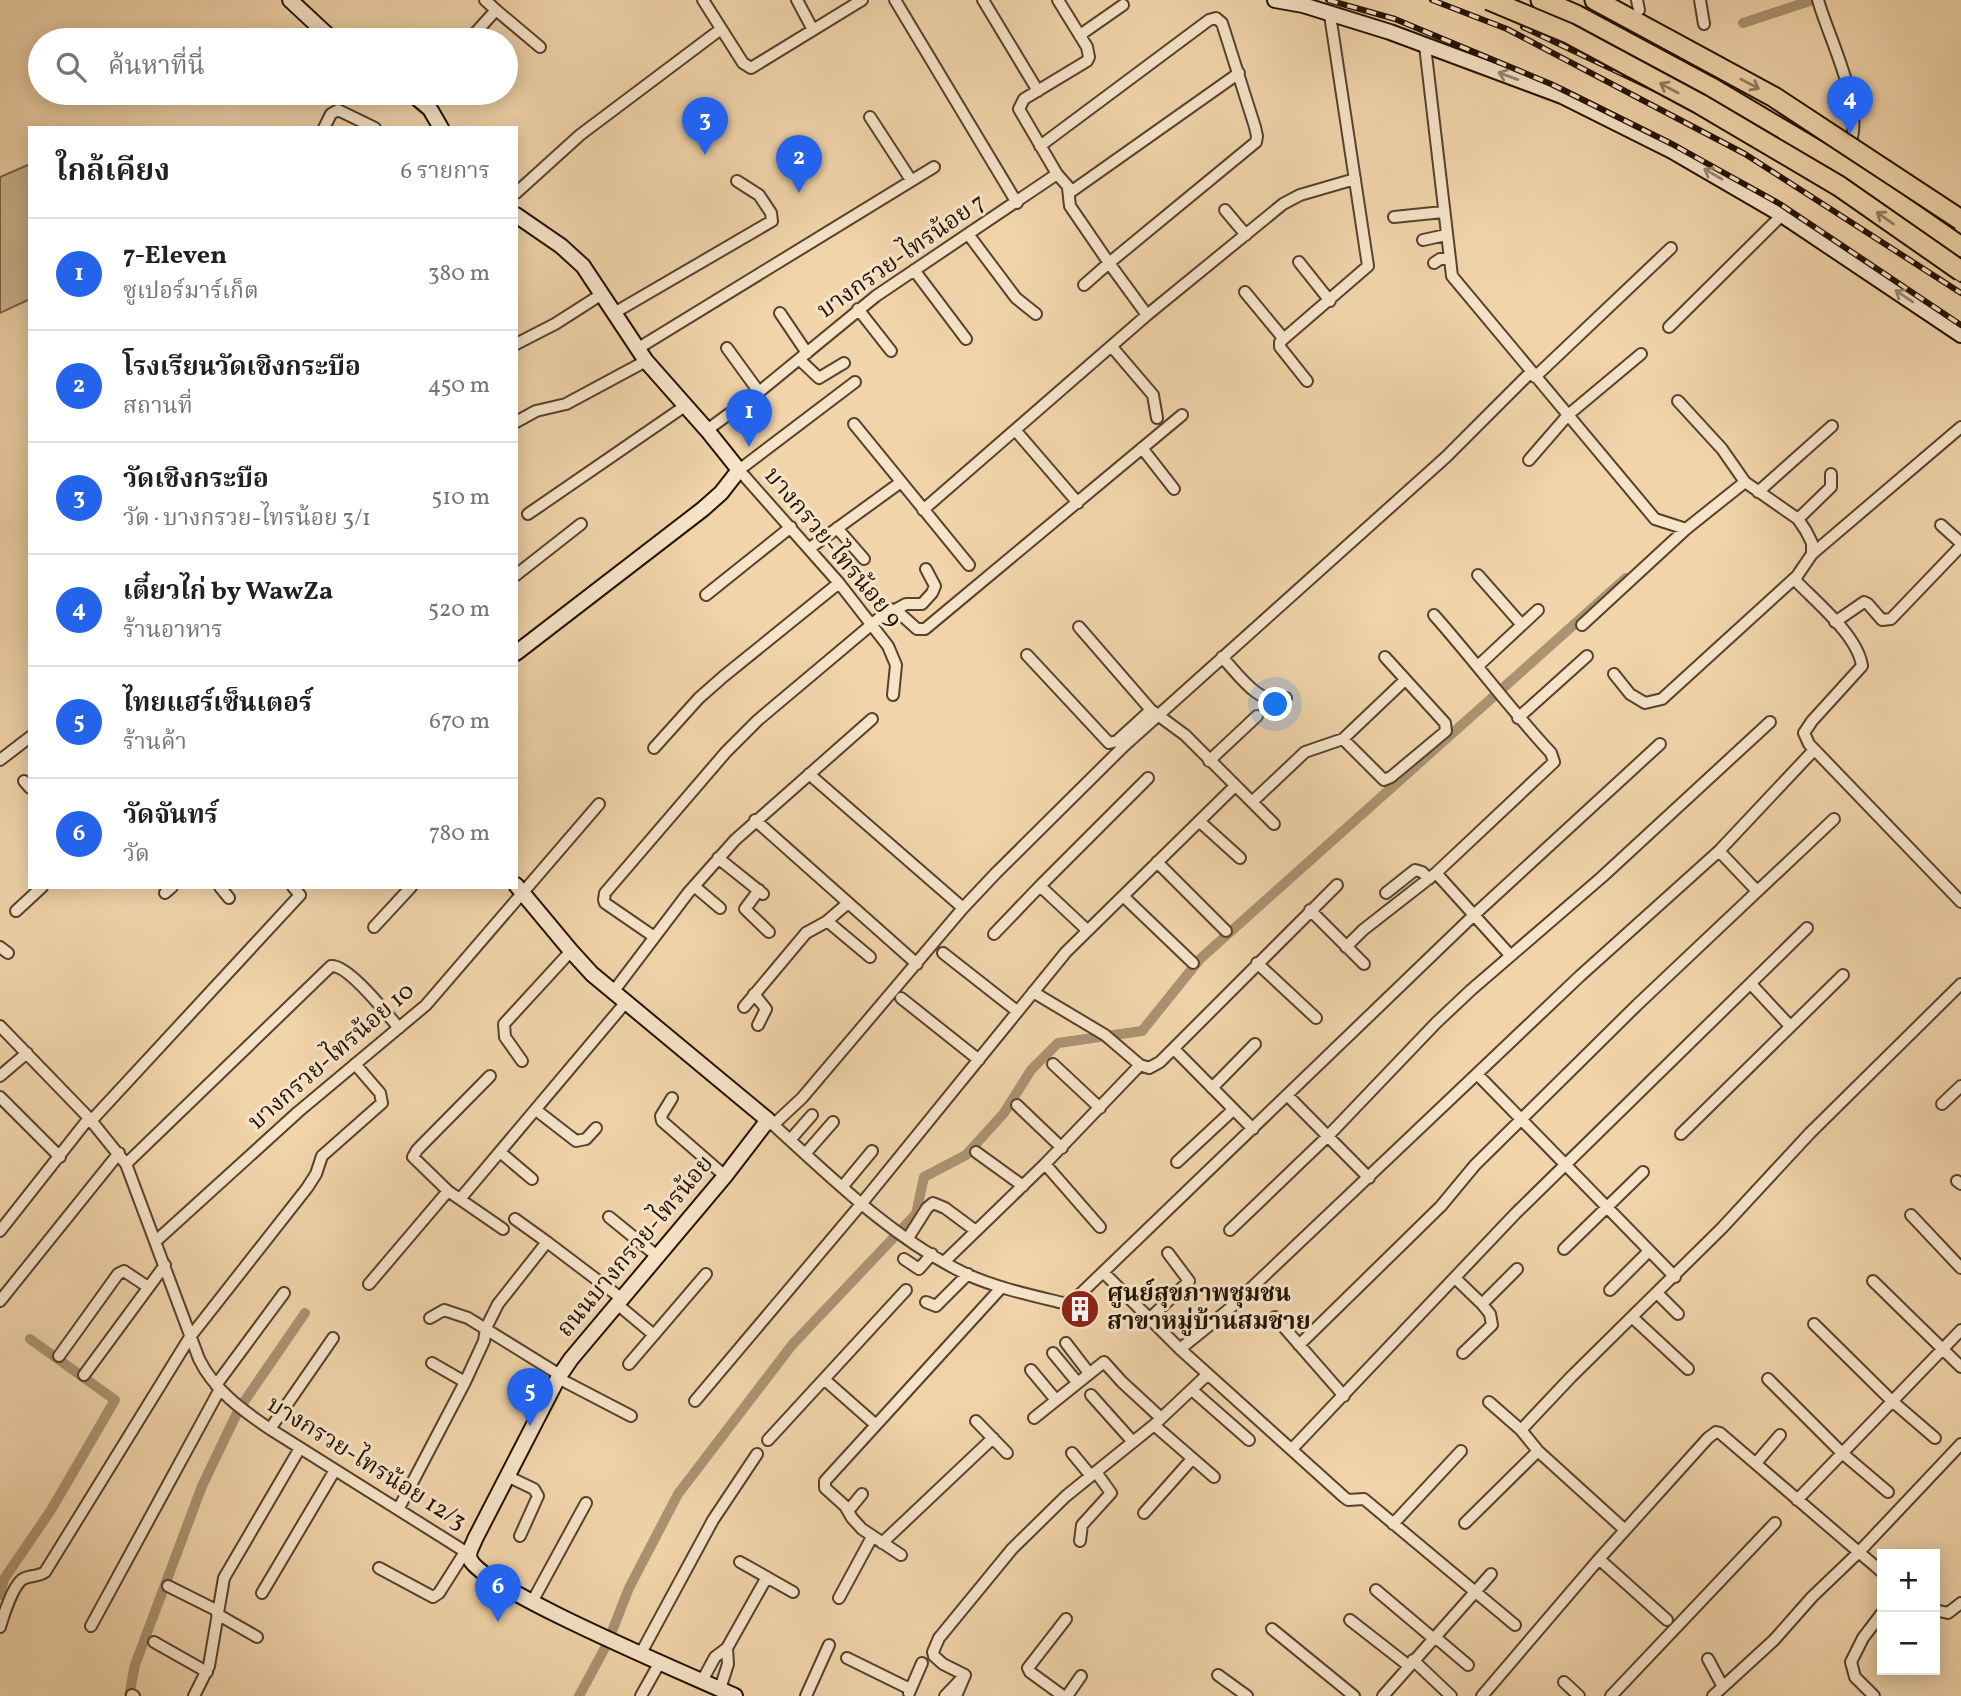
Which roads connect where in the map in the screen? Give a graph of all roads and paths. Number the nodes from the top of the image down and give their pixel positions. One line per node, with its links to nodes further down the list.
1 (290, 0): 20 (main road)
2 (485, 0): 17 (street)
3 (703, 0): 24 (street)
4 (797, 0): 25 (street)
5 (862, 0): 25 (street)
6 (895, 0): 45 (street)
7 (983, 0): 30 (street)
8 (1058, 0): 26 (street)
9 (1275, 0): 18 (main road)
10 (1489, 0): 64 (highway, one-way to 10, bridge)
11 (1541, 0): 57 (highway)
12 (1563, 0): 37 (main road)
13 (1595, 0): 51 (highway, one-way to 51, bridge)
14 (1700, 0): 19 (street)
15 (1819, 3): 37 (street)
16 (1123, 5): 26 (street)
17 (496, 10): 21 (street); 22 (street)
18 (1330, 15): 27 (main road); 40 (street)
19 (1704, 24)
20 (320, 28)
21 (480, 28)
22 (517, 28)
23 (518, 28): 28 (street)
24 (721, 29): 25 (street); 44 (street)
25 (813, 30)
26 (1080, 35): 30 (street)
27 (1425, 46): 47 (street); 48 (main road, one-way to 27)
28 (540, 47)
29 (1239, 73): 36 (street); 43 (street); 61 (street)
30 (1038, 90): 36 (street)
31 (427, 105): 35 (main road)
32 (870, 117): 41 (street)
33 (325, 126): 34 (street)
34 (371, 126)
35 (440, 126)
36 (1040, 146): 39 (street)
37 (1841, 159): 56 (main road)
38 (934, 167): 41 (street)
39 (1057, 174): 43 (street); 45 (street, บางกรวย-ไทรน้อย 7)
40 (1355, 179): 53 (street); 70 (street)
41 (911, 180): 85 (street)
42 (737, 181): 72 (street)
43 (1068, 188): 61 (street)
44 (518, 191)
45 (1017, 203): 52 (street, บางกรวย-ไทรน้อย 7)
46 (1225, 210): 53 (street)
47 (1443, 212): 49 (street); 54 (street)
48 (1782, 215): 76 (street); 77 (main road, one-way to 48)
49 (1394, 217)
50 (519, 220): 69 (main road)
51 (1961, 220)
52 (968, 234): 63 (street, บางกรวย-ไทรน้อย 7); 74 (street)
53 (1246, 235): 75 (street)
54 (1446, 235): 55 (street); 59 (street)
55 (1423, 240)
56 (1961, 241)
57 (1961, 247)
58 (1671, 248): 88 (street)
59 (1449, 259): 62 (street); 65 (street)
60 (1299, 262): 70 (street)
61 (1109, 263): 66 (street); 75 (street)
62 (1434, 263)
63 (914, 270): 71 (street, บางกรวย-ไทรน้อย 7); 79 (street)
64 (1961, 271)
65 (1455, 282): 67 (street); 88 (street)
66 (1084, 285)
67 (1446, 290)
68 (1245, 292): 78 (street)
69 (602, 294): 72 (main road); 80 (street)
70 (1330, 301): 78 (street)
71 (858, 309): 83 (street); 86 (street, บางกรวย-ไทรน้อย 7)
72 (614, 313): 85 (main road)
73 (780, 313): 86 (street)
74 (1036, 314)
75 (1147, 315): 81 (street)
76 (1669, 327)
77 (1961, 335)
78 (1283, 338): 89 (street)
79 (966, 339)
80 (518, 343)
81 (1112, 347): 96 (street); 102 (street)
82 (727, 348): 91 (street)
83 (891, 351)
84 (1641, 354): 95 (street)
85 (641, 355): 93 (main road); 97 (street)
86 (803, 356): 87 (street); 91 (street, บางกรวย-ไทรน้อย 7)
87 (844, 363)
88 (1533, 374): 95 (street); 142 (street)
89 (1307, 381)
90 (855, 383): 105 (street)
91 (759, 392): 101 (street, บางกรวย-ไทรน้อย 7)
92 (1678, 401): 108 (street)
93 (685, 406): 101 (main road); 113 (street)
94 (1182, 415): 103 (street)
95 (1567, 415): 104 (street); 119 (street)
96 (1157, 418)
97 (518, 421)
98 (854, 424): 107 (street)
99 (1832, 426): 110 (street)
100 (1961, 427): 122 (street)
101 (707, 430): 105 (main road)
102 (1016, 431): 111 (street); 112 (street)
103 (1142, 449): 109 (street); 111 (street)
104 (1528, 460)
105 (739, 470): 117 (street, บางกรวย-ไทรน้อย 9); 139 (main road)
106 (1830, 474): 114 (street)
107 (901, 482): 112 (street); 118 (street)
108 (1745, 482): 110 (street); 119 (street)
109 (1174, 489)
110 (1758, 492): 114 (street)
111 (1078, 503): 131 (street)
112 (923, 510): 124 (street)
113 (528, 514)
114 (1798, 519): 122 (street)
115 (581, 524): 126 (street)
116 (1941, 525): 120 (street)
117 (791, 527): 121 (street, บางกรวย-ไทรน้อย 9); 130 (street)
118 (837, 528): 121 (street); 123 (street)
119 (1686, 529): 137 (street)
120 (1961, 543): 134 (street)
121 (810, 548): 129 (street, บางกรวย-ไทรน้อย 9)
122 (1812, 554): 128 (street)
123 (864, 559)
124 (969, 565)
125 (926, 569): 131 (street)
126 (518, 573)
127 (1478, 575): 136 (street)
128 (1797, 576): 134 (street); 145 (street)
129 (839, 583): 135 (street, บางกรวย-ไทรน้อย 9); 157 (street)
130 (706, 595)
131 (895, 610): 135 (street)
132 (1538, 610): 136 (street)
133 (1434, 615): 144 (street)
134 (1835, 622): 158 (street)
135 (872, 624): 147 (street, บางกรวย-ไทรน้อย 9); 201 (street)
136 (1522, 625): 144 (street)
137 (1582, 625)
138 (1079, 627): 149 (street)
139 (518, 651)
140 (1027, 655): 149 (street)
141 (1587, 656): 151 (street)
142 (1222, 657): 148 (street); 149 (street)
143 (1385, 657): 146 (street)
144 (1479, 665): 151 (street)
145 (1614, 674)
146 (1405, 680): 155 (street); 155 (street)
147 (892, 695)
148 (1286, 698)
149 (1160, 716): 160 (street); 190 (street)
150 (1257, 716): 160 (street)
151 (1518, 718): 174 (street)
152 (872, 719): 161 (street)
153 (1770, 722): 205 (street)
154 (28, 739): 159 (street)
155 (1343, 739): 164 (street)
156 (1660, 744): 193 (street)
157 (654, 748)
158 (1814, 750): 170 (street); 188 (street)
159 (0, 760)
160 (1209, 761): 163 (street)
161 (809, 774): 167 (street); 190 (street)
162 (1148, 778): 177 (street)
163 (1236, 786): 164 (street); 168 (street)
164 (1252, 802): 169 (street)
165 (599, 804): 181 (street, บางกรวย-ไทรน้อย 10)
166 (1834, 819): 183 (street)
167 (755, 820): 171 (street); 187 (street)
168 (1199, 821): 172 (street); 173 (street)
169 (1274, 824)
170 (1719, 851): 183 (street); 234 (street)
171 (718, 858): 176 (street); 198 (street)
172 (1240, 858)
173 (1157, 862): 185 (street); 199 (street)
174 (1433, 876): 184 (street); 193 (street); 202 (street)
175 (1337, 885): 191 (street)
176 (694, 886): 189 (street); 201 (street)
177 (1040, 886): 197 (street); 200 (street)
178 (40, 889): 192 (street)
179 (222, 889): 186 (street)
180 (409, 889): 195 (street)
181 (519, 889): 203 (main road); 225 (street, บางกรวย-ไทรน้อย 10)
182 (300, 890): 248 (street)
183 (1757, 891): 249 (street)
184 (1386, 893)
185 (1123, 896): 197 (street); 207 (street)
186 (229, 898)
187 (848, 902): 194 (street); 209 (street)
188 (1961, 902)
189 (720, 908)
190 (962, 908): 209 (street)
191 (1310, 910): 202 (street); 208 (street)
192 (16, 911)
193 (1475, 914): 205 (street); 239 (street)
194 (827, 921): 206 (street); 216 (street)
195 (374, 927)
196 (1807, 928): 212 (street)
197 (1087, 930): 215 (street)
198 (769, 932)
199 (1226, 932)
200 (994, 934)
201 (653, 936): 214 (street)
202 (1346, 947): 210 (street)
203 (571, 951): 214 (main road); 230 (street)
204 (943, 953): 220 (street)
205 (1510, 955): 255 (street)
206 (870, 957)
207 (1193, 963)
208 (1257, 963): 221 (street); 227 (street)
209 (917, 964): 251 (street)
210 (1364, 964)
211 (1843, 975): 224 (street)
212 (1751, 984): 224 (street); 267 (street)
213 (1961, 984): 302 (street)
214 (613, 992): 218 (main road)
215 (1033, 992): 220 (street); 233 (street)
216 (754, 994): 219 (street); 222 (street)
217 (901, 998): 229 (street)
218 (626, 1002): 245 (street); 251 (main road)
219 (744, 1007)
220 (1017, 1011): 229 (street)
221 (1316, 1018)
222 (758, 1025)
223 (0, 1026): 228 (street, บางกรวย-ไทรน้อย 12/3)
224 (1790, 1026): 254 (street)
225 (399, 1028): 231 (street, บางกรวย-ไทรน้อย 10); 265 (street)
226 (1255, 1044): 238 (street)
227 (1174, 1049): 233 (street); 238 (street)
228 (27, 1054): 235 (street); 248 (street, บางกรวย-ไทรน้อย 12/3)
229 (979, 1060): 276 (street)
230 (522, 1061)
231 (355, 1064): 287 (street, บางกรวย-ไทรน้อย 10); 325 (street)
232 (1053, 1064): 244 (street)
233 (1140, 1065): 244 (street)
234 (1477, 1074): 249 (street); 270 (street)
235 (0, 1076)
236 (489, 1076): 274 (street)
237 (1961, 1086): 242 (street)
238 (1212, 1088): 246 (street)
239 (1287, 1095): 253 (street); 255 (street)
240 (0, 1097): 263 (street)
241 (672, 1098): 269 (street)
242 (1942, 1104)
243 (1017, 1105): 257 (street)
244 (1100, 1108): 257 (street)
245 (536, 1110): 252 (street); 259 (street)
246 (1233, 1110): 253 (street); 264 (street)
247 (812, 1115): 256 (street)
248 (90, 1119): 261 (street, บางกรวย-ไทรน้อย 12/3); 263 (street)
249 (1521, 1120): 267 (street); 328 (street)
250 (833, 1122): 262 (street)
251 (774, 1126): 256 (street); 269 (main road, ถนนบางกรวย-ไทรน้อย)
252 (597, 1128)
253 (1253, 1129): 299 (street)
254 (1681, 1134)
255 (1329, 1135): 270 (street); 283 (street)
256 (790, 1140): 262 (street)
257 (1062, 1147): 266 (street)
258 (872, 1151): 272 (street)
259 (500, 1152): 271 (street); 275 (street)
260 (976, 1152): 273 (street)
261 (119, 1153): 265 (street, บางกรวย-ไทรน้อย 12/3); 312 (street)
262 (805, 1154): 272 (street)
263 (60, 1157): 284 (street)
264 (1177, 1163)
265 (126, 1164): 287 (street, บางกรวย-ไทรน้อย 12/3)
266 (1045, 1164): 273 (street); 281 (street)
267 (1565, 1165): 277 (street); 303 (street)
268 (1643, 1172): 277 (street)
269 (725, 1176): 293 (main road, ถนนบางกรวย-ไทรน้อย)
270 (1368, 1178): 329 (street)
271 (532, 1179)
272 (843, 1186): 276 (street)
273 (1023, 1186): 285 (street)
274 (448, 1191): 275 (street); 305 (street)
275 (460, 1199): 282 (street)
276 (862, 1203): 286 (street); 352 (street)
277 (1607, 1208): 289 (street); 290 (street)
278 (1911, 1215): 297 (street)
279 (609, 1217): 293 (street)
280 (515, 1219): 288 (street)
281 (1100, 1227)
282 (503, 1229)
283 (1230, 1230)
284 (0, 1231)
285 (976, 1231): 286 (street); 295 (street)
286 (902, 1234): 292 (street)
287 (156, 1241): 296 (street, บางกรวย-ไทรน้อย 12/3)
288 (547, 1242): 313 (street); 322 (street)
289 (1564, 1249)
290 (1649, 1251): 302 (street); 309 (street)
291 (1168, 1252): 320 (street)
292 (932, 1254): 294 (street); 295 (street)
293 (657, 1256): 313 (main road, ถนนบางกรวย-ไทรน้อย)
294 (904, 1259)
295 (944, 1262): 301 (street)
296 (164, 1265): 306 (street); 325 (street, บางกรวย-ไทรน้อย 12/3)
297 (1961, 1268)
298 (1517, 1269): 315 (street)
299 (1104, 1273): 307 (street); 320 (street)
300 (706, 1274): 324 (street)
301 (968, 1274): 307 (street); 314 (street)
302 (1675, 1277): 311 (street)
303 (1455, 1278): 315 (street); 350 (street)
304 (1873, 1281): 330 (street)
305 (369, 1284)
306 (148, 1287): 333 (street); 341 (street)
307 (1001, 1288): 359 (street)
308 (906, 1290): 344 (street)
309 (1610, 1290)
310 (284, 1293): 347 (street)
311 (1657, 1293): 316 (street); 319 (street)
312 (0, 1301)
313 (619, 1301): 324 (street); 342 (main road, ถนนบางกรวย-ไทรน้อย)
314 (926, 1302)
315 (1482, 1304): 332 (street)
316 (1678, 1314)
317 (1275, 1317): 328 (street)
318 (430, 1318): 322 (street)
319 (1633, 1318): 337 (street); 361 (street)
320 (1149, 1319): 329 (street)
321 (1814, 1324): 353 (street)
322 (486, 1328): 342 (street); 345 (street)
323 (1961, 1330): 330 (street)
324 (654, 1335): 335 (street)
325 (190, 1337): 347 (street, บางกรวย-ไทรน้อย 12/3); 422 (street)
326 (333, 1338): 360 (street)
327 (1066, 1343): 339 (street)
328 (1299, 1345): 350 (street)
329 (1181, 1349): 340 (street)
330 (1941, 1350): 336 (street); 353 (street)
331 (1053, 1353): 346 (street)
332 (1463, 1353)
333 (59, 1356)
334 (432, 1363): 345 (street)
335 (629, 1364)
336 (1961, 1367)
337 (1688, 1369)
338 (1031, 1370): 351 (street)
339 (1088, 1373): 346 (street); 358 (street)
340 (1208, 1374): 348 (street); 370 (street)
341 (84, 1375)
342 (559, 1377): 355 (street); 381 (main road, ถนนบางกรวย-ไทรน้อย)
343 (1768, 1379): 373 (street)
344 (825, 1380): 359 (street); 365 (street)
345 (465, 1382): 387 (street)
346 (1077, 1382): 351 (street)
347 (218, 1387): 360 (street, บางกรวย-ไทรน้อย 12/3); 421 (street)
348 (1192, 1390): 358 (street); 366 (street)
349 (1091, 1395): 367 (street)
350 (1344, 1396): 370 (street)
351 (1056, 1400): 356 (street)
352 (695, 1401)
353 (1892, 1401): 364 (street); 373 (street)
354 (1489, 1402): 361 (street)
355 (631, 1416)
356 (1034, 1418)
357 (976, 1421): 363 (street)
358 (1157, 1422): 367 (street); 377 (street)
359 (876, 1424): 388 (street)
360 (270, 1429): 369 (street, บางกรวย-ไทรน้อย 12/3)
361 (1521, 1430): 372 (street)
362 (1780, 1435): 378 (street)
363 (993, 1438): 376 (street); 395 (street)
364 (1934, 1438)
365 (768, 1440)
366 (1249, 1440)
367 (1133, 1442): 380 (street)
368 (1961, 1444): 397 (street)
369 (300, 1448): 379 (street, บางกรวย-ไทรน้อย 12/3); 415 (street)
370 (1292, 1449): 392 (street)
371 (1461, 1451): 392 (street)
372 (1538, 1451): 390 (street); 393 (street)
373 (1842, 1452): 383 (street); 385 (street)
374 (1072, 1453): 380 (street)
375 (757, 1454): 429 (street)
376 (1007, 1454)
377 (1192, 1459): 382 (street); 389 (street)
378 (1756, 1464): 385 (street); 393 (street)
379 (335, 1470): 387 (street, บางกรวย-ไทรน้อย 12/3); 410 (street)
380 (1094, 1474): 396 (street); 437 (street)
381 (509, 1477): 394 (street); 398 (main road, ถนนบางกรวย-ไทรน้อย)
382 (1214, 1478)
383 (1888, 1492)
384 (862, 1494): 388 (street)
385 (1797, 1500): 397 (street)
386 (586, 1503): 412 (street)
387 (399, 1508): 398 (street, บางกรวย-ไทรน้อย 12/3)
388 (848, 1511): 395 (street)
389 (1144, 1513)
390 (1465, 1523)
391 (1775, 1523): 458 (street)
392 (1393, 1524): 409 (street)
393 (1625, 1530): 400 (street)
394 (520, 1536)
395 (877, 1540): 399 (street); 411 (street)
396 (1080, 1541)
397 (1859, 1552): 403 (street); 442 (street)
398 (467, 1553): 402 (street); 412 (main road)
399 (901, 1555)
400 (1598, 1559): 418 (street); 456 (street)
401 (740, 1562): 405 (street)
402 (379, 1568)
403 (1877, 1568)
404 (1491, 1574): 409 (street)
405 (767, 1577): 408 (street); 428 (street)
406 (168, 1586): 415 (street)
407 (1376, 1590): 425 (street)
408 (793, 1592)
409 (1475, 1592): 420 (street); 425 (street)
410 (262, 1593)
411 (839, 1598)
412 (532, 1602): 429 (main road)
413 (1961, 1603): 414 (street)
414 (1939, 1612)
415 (218, 1613): 424 (street); 436 (street)
416 (1066, 1619): 452 (street)
417 (1350, 1620): 434 (street)
418 (1667, 1620)
419 (1877, 1620): 460 (street)
420 (1515, 1625)
421 (91, 1626)
422 (0, 1628)
423 (1272, 1629): 454 (street)
424 (257, 1637)
425 (1435, 1638): 434 (street); 435 (street)
426 (154, 1642): 436 (street)
427 (829, 1644): 449 (street)
428 (727, 1648): 440 (street); 443 (street)
429 (641, 1653): 432 (main road)
430 (847, 1658): 444 (street)
431 (1708, 1658): 442 (street)
432 (660, 1662): 440 (main road); 447 (street)
433 (922, 1663): 444 (street)
434 (1411, 1663): 445 (street); 455 (street)
435 (1468, 1665)
436 (207, 1672): 446 (street)
437 (965, 1675): 450 (street); 451 (street)
438 (1217, 1675): 453 (street)
439 (1081, 1676): 452 (street)
440 (702, 1681): 443 (main road)
441 (1564, 1682): 457 (street)
442 (1723, 1687): 459 (street)
443 (720, 1689): 448 (main road)
444 (909, 1693)
445 (1385, 1695)
446 (194, 1696)
447 (641, 1696)
448 (735, 1696)
449 (806, 1696)
450 (945, 1696)
451 (956, 1696)
452 (1065, 1696)
453 (1247, 1696)
454 (1354, 1696)
455 (1451, 1696)
456 (1482, 1696)
457 (1579, 1696)
458 (1611, 1696)
459 (1713, 1696)
460 (1874, 1696)

